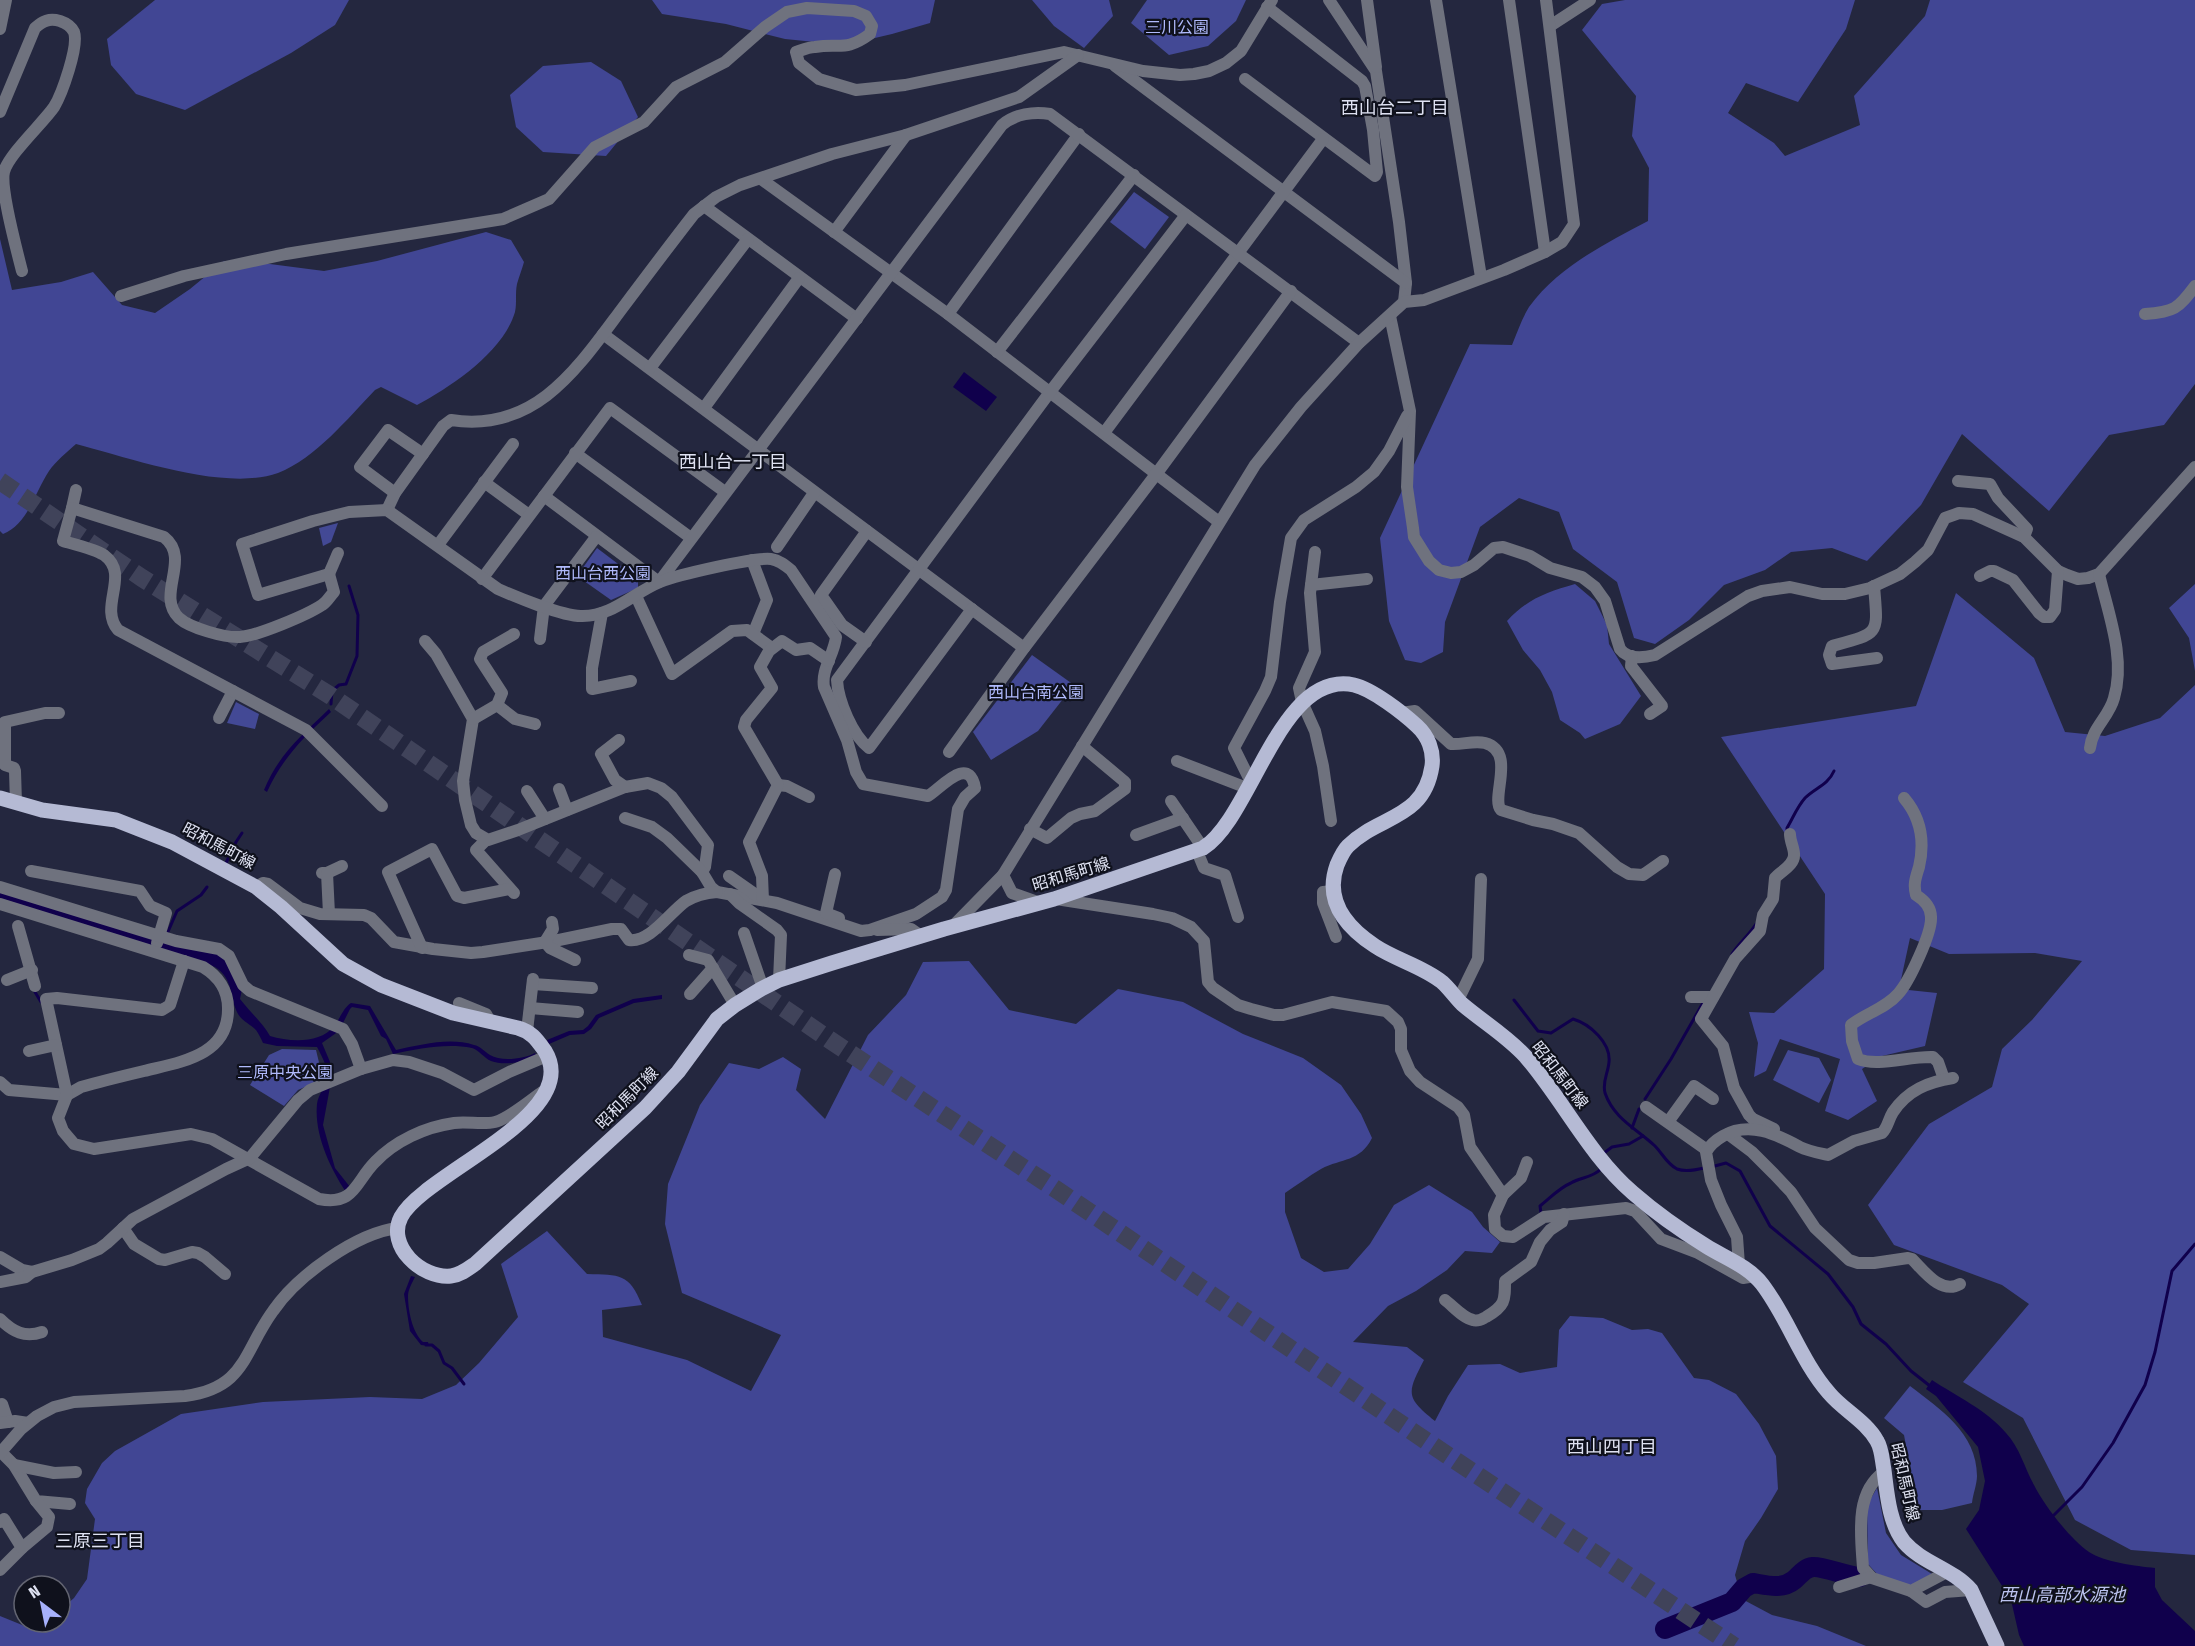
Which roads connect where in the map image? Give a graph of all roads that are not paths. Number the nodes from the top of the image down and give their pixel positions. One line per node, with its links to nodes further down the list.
1 (6, 0): 10 (street)
2 (1329, 0): 13 (street)
3 (1367, 0): 13 (street)
4 (1436, 0): 32 (street)
5 (1509, 0): 29 (street)
6 (1546, 0): 9 (street)
7 (1590, 0): 9 (street)
8 (1270, 4): 12 (street); 20 (street)
9 (1550, 26): 29 (street)
10 (0, 29)
11 (1078, 55): 12 (street); 15 (street); 37 (street)
12 (1112, 63): 23 (street)
13 (1376, 71): 34 (street)
14 (1245, 79): 20 (street)
15 (1019, 97): 17 (street); 19 (street)
16 (0, 112): 30 (street)
17 (1023, 114): 18 (street); 31 (street)
18 (1080, 134): 21 (street); 39 (street)
19 (906, 135): 22 (street); 26 (street)
20 (1323, 139): 23 (street)
21 (1134, 175): 25 (street); 45 (street)
22 (761, 179): 24 (street); 26 (street)
23 (1283, 192): 28 (street); 34 (street)
24 (704, 206): 27 (street); 43 (street)
25 (1186, 214): 28 (street); 47 (street)
26 (834, 232): 31 (street)
27 (748, 239): 33 (street); 46 (street)
28 (1239, 252): 36 (street); 50 (street)
29 (1545, 252): 32 (street)
30 (22, 272)
31 (890, 274): 39 (street); 42 (street)
32 (1481, 277): 38 (street)
33 (800, 278): 42 (street); 48 (street)
34 (1406, 283): 38 (street)
35 (2195, 286): 40 (street)
36 (1291, 291): 44 (street); 56 (street)
37 (121, 296)
38 (1404, 302): 41 (street)
39 (948, 314): 45 (street)
40 (2145, 314)
41 (1390, 316): 44 (street); 49 (street)
42 (857, 319): 52 (street)
43 (603, 334): 46 (street); 54 (street)
44 (1359, 343): 67 (street)
45 (998, 352): 47 (street)
46 (650, 368): 48 (street)
47 (1050, 392): 50 (street); 77 (street)
48 (704, 408): 52 (street)
49 (1410, 411): 98 (street); 119 (street)
50 (1104, 433): 56 (street)
51 (513, 444): 58 (street)
52 (758, 450): 60 (street); 62 (street)
53 (575, 453): 60 (street); 63 (street); 71 (street)
54 (423, 454): 61 (street); 61 (street)
55 (2195, 467): 80 (street)
56 (1157, 473): 67 (street); 97 (street)
57 (1958, 481): 70 (street)
58 (484, 482): 66 (street); 72 (street)
59 (76, 490): 64 (street)
60 (725, 492): 71 (street)
61 (394, 493): 65 (street)
62 (814, 493): 68 (street); 73 (street)
63 (544, 496): 66 (street); 69 (street)
64 (72, 508): 79 (street); 103 (street)
65 (387, 510): 72 (street); 79 (street)
66 (528, 514): 82 (street)
67 (1219, 522): 114 (street)
68 (867, 531): 77 (street); 95 (street)
69 (596, 537): 84 (street); 88 (street)
70 (2024, 537): 78 (street); 86 (street)
71 (691, 538): 84 (street)
72 (438, 545): 82 (street)
73 (777, 547)
74 (1315, 552): 85 (street)
75 (338, 553): 79 (street)
76 (752, 560): 84 (street); 92 (street); 100 (street)
77 (920, 570): 89 (street); 95 (street)
78 (2058, 571): 80 (street); 81 (street)
79 (329, 574)
80 (2099, 574): 115 (street)
81 (1980, 576)
82 (482, 579): 88 (street)
83 (1367, 579): 85 (street)
84 (659, 582): 87 (street)
85 (1311, 585): 105 (street)
86 (1874, 586): 98 (street); 99 (street)
87 (636, 596): 90 (street); 92 (street)
88 (544, 606): 90 (street); 93 (street)
89 (972, 609): 95 (street); 97 (street)
90 (602, 613): 101 (street)
91 (514, 634): 104 (street)
92 (753, 634): 96 (street)
93 (540, 639)
94 (424, 641): 111 (street)
95 (866, 642)
96 (772, 648): 100 (street); 118 (street)
97 (1024, 648): 116 (street)
98 (1632, 656): 109 (street)
99 (1877, 658)
100 (829, 661): 162 (street)
101 (631, 681)
102 (511, 682): 104 (street)
103 (233, 691): 110 (street); 128 (street)
104 (502, 693): 106 (street)
105 (1302, 702): 108 (main road, 昭和馬町線); 119 (main road, 昭和馬町線); 133 (street)
106 (497, 705): 111 (street); 112 (street)
107 (58, 713): 127 (street)
108 (1401, 713): 139 (street); 149 (main road, 昭和馬町線)
109 (1650, 714)
110 (219, 718)
111 (473, 719): 137 (street)
112 (535, 724)
113 (619, 740): 120 (street)
114 (1082, 746): 134 (street); 134 (street)
115 (2090, 748)
116 (949, 752)
117 (1177, 760): 119 (street)
118 (778, 785): 123 (street); 152 (street)
119 (1249, 785): 138 (main road, 昭和馬町線)
120 (625, 787): 129 (street); 142 (street)
121 (559, 789): 129 (street)
122 (527, 791): 132 (street)
123 (809, 797)
124 (0, 798): 127 (main road, 昭和馬町線)
125 (1904, 798): 200 (street)
126 (1171, 801): 131 (street)
127 (16, 803): 148 (main road, 昭和馬町線)
128 (382, 806)
129 (567, 810): 132 (street)
130 (625, 818): 142 (street)
131 (1183, 818): 136 (street); 138 (street)
132 (545, 819): 137 (street)
133 (1331, 821)
134 (1030, 830): 144 (street)
135 (1790, 834): 200 (street)
136 (1136, 835)
137 (486, 840): 168 (street)
138 (1200, 850): 153 (main road, 昭和馬町線); 157 (street)
139 (1663, 861)
140 (342, 866): 156 (street)
141 (31, 871): 164 (street)
142 (702, 872): 150 (street)
143 (835, 874): 160 (street)
144 (1003, 875): 153 (street); 161 (street)
145 (729, 876): 152 (street)
146 (1481, 879): 181 (street)
147 (0, 887): 151 (street)
148 (256, 887): 156 (street); 186 (main road, 昭和馬町線)
149 (1333, 891): 166 (street); 181 (main road, 昭和馬町線)
150 (723, 893): 152 (street); 167 (street); 176 (street)
151 (23, 894): 155 (street); 164 (street)
152 (762, 900): 160 (street)
153 (1047, 901): 161 (main road, 昭和馬町線); 204 (street)
154 (0, 904): 155 (street)
155 (18, 910): 169 (street)
156 (329, 914): 168 (street)
157 (1238, 917)
158 (552, 922): 167 (street)
159 (18, 926): 174 (street)
160 (841, 926): 162 (street)
161 (952, 927): 165 (main road, 昭和馬町線)
162 (870, 930): 165 (street)
163 (744, 933): 179 (street)
164 (160, 936): 169 (street); 191 (street)
165 (921, 936): 176 (main road, 昭和馬町線)
166 (1336, 937)
167 (545, 942): 168 (street); 171 (street)
168 (422, 948)
169 (154, 952): 172 (street)
170 (689, 955): 173 (street)
171 (575, 960)
172 (184, 961): 188 (street); 194 (street)
173 (713, 968): 180 (street); 183 (street)
174 (32, 970): 175 (street); 177 (street)
175 (8, 980)
176 (778, 980): 179 (main road, 昭和馬町線)
177 (35, 986)
178 (592, 988): 184 (street)
179 (763, 988): 183 (main road, 昭和馬町線)
180 (690, 994)
181 (1458, 1000): 209 (main road, 昭和馬町線)
182 (459, 1003): 186 (street)
183 (735, 1005): 207 (main road, 昭和馬町線)
184 (530, 1008): 185 (street); 187 (street)
185 (578, 1012)
186 (490, 1021): 187 (main road, 昭和馬町線)
187 (527, 1030): 190 (main road)
188 (56, 1045): 189 (street); 194 (street)
189 (30, 1051)
190 (547, 1056): 191 (street); 193 (main road)
191 (361, 1069): 201 (street)
192 (5, 1086): 194 (street); 196 (street)
193 (546, 1089): 201 (street); 207 (main road)
194 (67, 1095): 201 (street)
195 (1713, 1099): 198 (street)
196 (4, 1103)
197 (1646, 1107): 198 (street)
198 (1668, 1122): 202 (street)
199 (1728, 1134): 200 (street); 202 (street); 214 (street)
200 (1789, 1139)
201 (250, 1158): 206 (street)
202 (1708, 1161): 209 (street)
203 (1527, 1162): 204 (street)
204 (1503, 1196): 205 (street)
205 (1564, 1214): 212 (street); 215 (street)
206 (123, 1228): 210 (street); 211 (street)
207 (398, 1228): 220 (street)
208 (0, 1257): 210 (street)
209 (1739, 1264): 212 (main road, 昭和馬町線)
210 (32, 1272): 213 (street)
211 (225, 1274)
212 (1755, 1275): 224 (main road, 昭和馬町線)
213 (0, 1282)
214 (1960, 1284)
215 (1445, 1300)
216 (0, 1319): 217 (street)
217 (42, 1332)
218 (2, 1404): 219 (street)
219 (4, 1423): 220 (street)
220 (28, 1423): 221 (street)
221 (0, 1452): 222 (street)
222 (15, 1465): 223 (street); 225 (street)
223 (76, 1472)
224 (1884, 1472): 230 (main road, 昭和馬町線); 231 (street)
225 (36, 1501): 226 (street); 228 (street)
226 (70, 1504)
227 (0, 1522): 228 (street)
228 (22, 1548): 229 (street)
229 (0, 1570)
230 (1947, 1572): 233 (main road, 昭和馬町線); 234 (street)
231 (1871, 1577): 232 (street); 234 (street)
232 (1839, 1587)
233 (1971, 1590): 234 (street); 235 (main road, 昭和馬町線)
234 (1911, 1591)
235 (1997, 1646)

